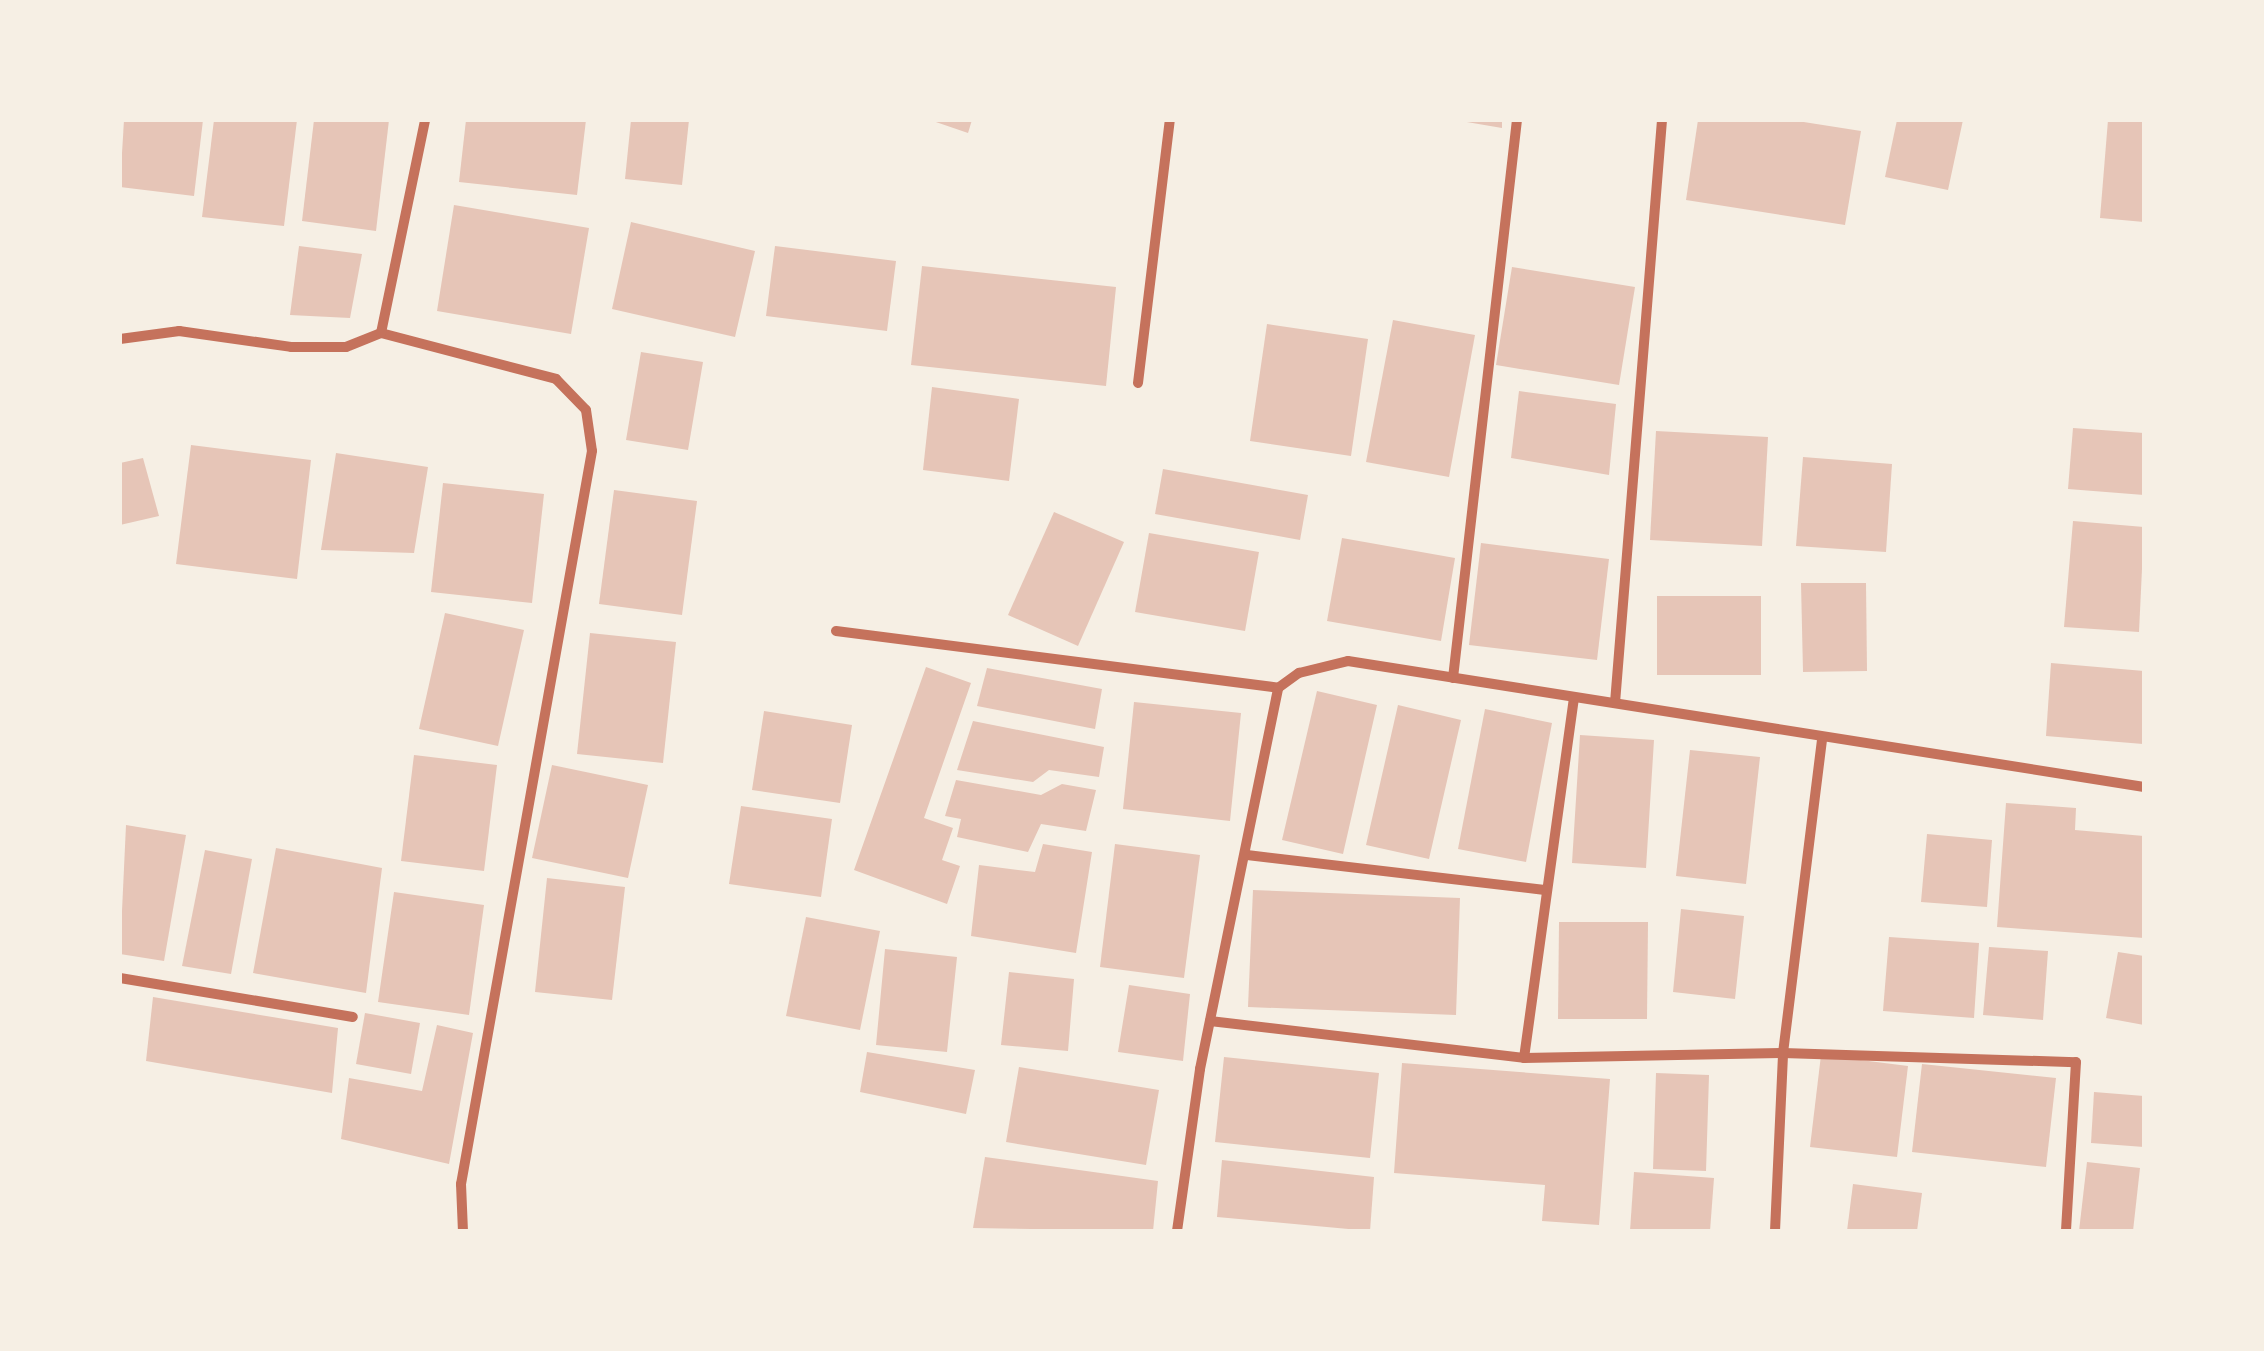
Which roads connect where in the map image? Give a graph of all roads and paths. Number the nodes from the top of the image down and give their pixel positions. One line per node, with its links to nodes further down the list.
1 (426, 120): 5 (street)
2 (1170, 120): 7 (street)
3 (1517, 120): 9 (street)
4 (1662, 120): 12 (street)
5 (380, 333): 6 (street); 22 (street)
6 (120, 339)
7 (1138, 384)
8 (836, 631): 10 (street)
9 (1453, 678): 10 (street); 11 (street)
10 (1278, 688): 15 (street)
11 (1574, 698): 12 (street); 16 (street)
12 (1615, 704): 13 (street)
13 (1822, 739): 14 (street); 20 (street)
14 (2144, 788)
15 (1247, 855): 16 (street); 19 (street)
16 (1547, 890): 21 (street)
17 (120, 978): 18 (street)
18 (352, 1017)
19 (1210, 1021): 21 (street); 23 (street)
20 (1783, 1052): 21 (street); 24 (street); 25 (street)
21 (1524, 1058)
22 (463, 1231)
23 (1177, 1231)
24 (1776, 1231)
25 (2066, 1231)

